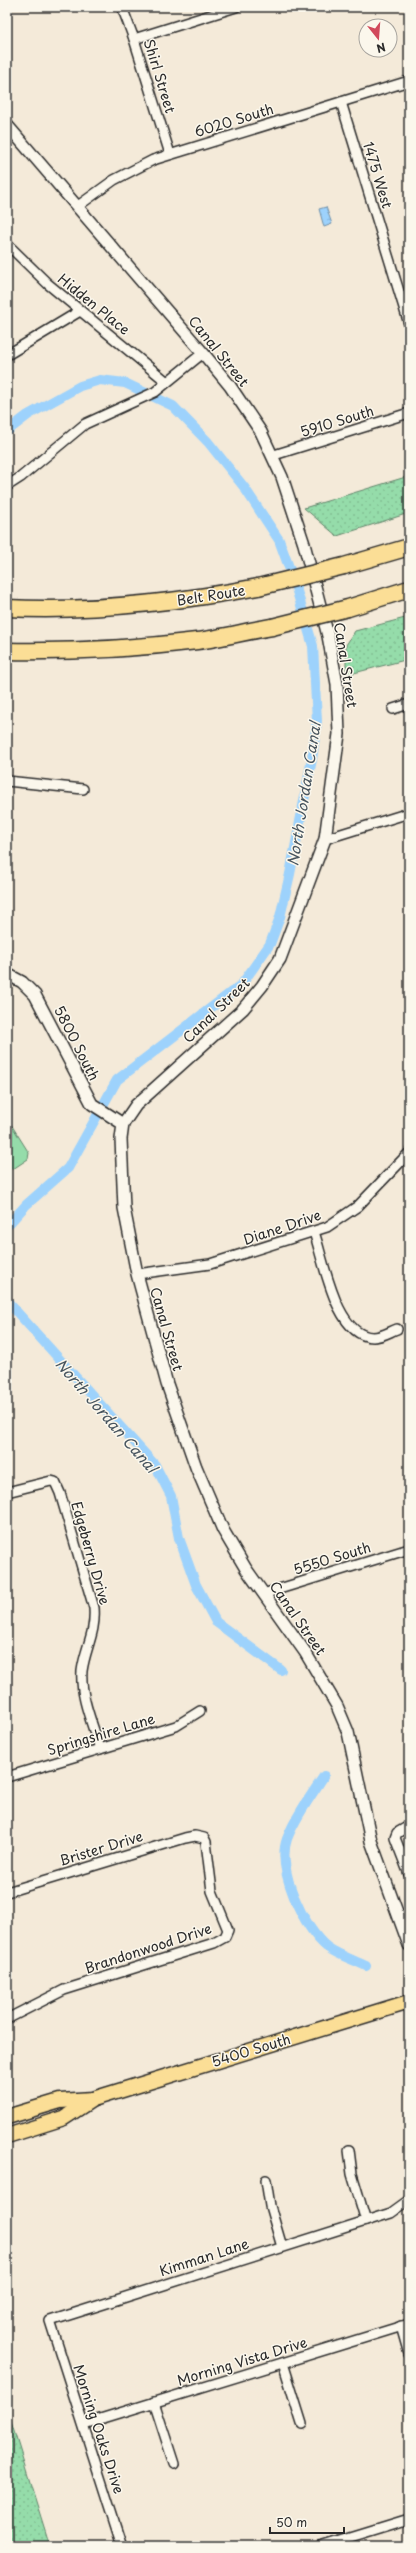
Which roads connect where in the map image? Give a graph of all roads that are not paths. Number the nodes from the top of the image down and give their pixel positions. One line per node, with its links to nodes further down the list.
1 (122, 7): 3 (street, Shirl Street)
2 (236, 7): 3 (street)
3 (134, 39): 7 (street, Shirl Street)
4 (409, 81): 5 (street, 6020 South)
5 (341, 102): 7 (street, 6020 South); 11 (street, 1475 West)
6 (7, 125): 8 (street, Canal Street)
7 (170, 154): 8 (street, 6020 South)
8 (78, 206): 12 (street, Canal Street)
9 (7, 244): 10 (street, Hidden Place)
10 (80, 311): 13 (street); 14 (street, Hidden Place)
11 (409, 324)
12 (202, 353): 14 (street); 16 (street, Canal Street)
13 (7, 355)
14 (167, 382): 17 (street)
15 (409, 413): 16 (street, 5910 South)
16 (274, 455): 29 (street, Canal Street)
17 (7, 486)
18 (409, 546): 22 (highway, Belt Route, bridge)
19 (409, 589): 21 (highway)
20 (409, 597): 21 (highway)
21 (349, 607): 23 (highway, bridge)
22 (7, 608)
23 (7, 650)
24 (409, 704): 25 (street)
25 (393, 709)
26 (7, 781): 27 (street)
27 (83, 789)
28 (409, 814): 29 (street)
29 (325, 838): 31 (street, Canal Street)
30 (7, 974): 31 (street, 5800 South)
31 (123, 1124): 34 (street, Canal Street)
32 (409, 1153): 33 (street, Diane Drive)
33 (314, 1232): 34 (street, Diane Drive); 35 (street)
34 (137, 1274): 38 (street, Canal Street)
35 (397, 1329)
36 (7, 1492): 40 (street, Edgeberry Drive)
37 (409, 1549): 38 (street, 5550 South)
38 (263, 1594): 46 (street, Canal Street)
39 (200, 1711): 40 (street, Springshire Lane)
40 (100, 1749): 41 (street, Springshire Lane)
41 (7, 1777)
42 (409, 1826): 44 (street)
43 (204, 1838): 45 (street, Brister Drive); 48 (street, Brandonwood Drive)
44 (409, 1874)
45 (7, 1892)
46 (409, 1945)
47 (409, 2002): 49 (main road, 5400 South)
48 (7, 2019)
49 (93, 2099): 50 (main road, 5400 South); 51 (main road, 5400 South)
50 (7, 2117)
51 (7, 2136)
52 (350, 2150): 55 (street)
53 (266, 2180): 56 (street)
54 (409, 2200): 55 (street, Kimman Lane)
55 (366, 2221): 56 (street, Kimman Lane)
56 (282, 2247): 57 (street, Kimman Lane)
57 (50, 2321): 62 (street, Morning Oaks Drive)
58 (405, 2325): 59 (street); 60 (street, Morning Vista Drive)
59 (409, 2354)
60 (283, 2363): 61 (street, Morning Vista Drive); 63 (street)
61 (154, 2402): 62 (street, Morning Vista Drive); 64 (street)
62 (84, 2424): 66 (street, Morning Oaks Drive)
63 (302, 2424)
64 (174, 2464)
65 (409, 2519): 67 (street)
66 (122, 2546)
67 (321, 2546)

